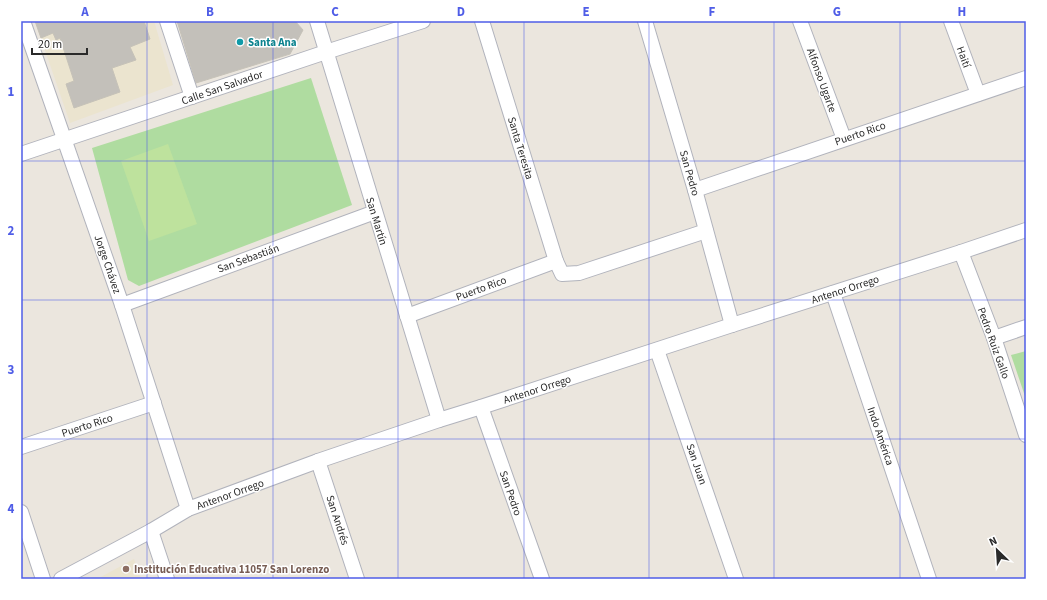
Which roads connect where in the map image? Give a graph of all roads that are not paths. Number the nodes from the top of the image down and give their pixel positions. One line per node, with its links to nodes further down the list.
1 (23, 21): 14 (street, Jorge Chávez)
2 (166, 21): 12 (street)
3 (317, 21): 9 (street, San Martín)
4 (423, 21): 9 (street, Calle San Salvador)
5 (482, 21): 21 (street, Santa Teresita)
6 (645, 21): 16 (street, San Pedro)
7 (800, 21): 13 (street, Alfonso Ugarte)
8 (951, 21): 11 (street, Haití)
9 (326, 52): 12 (street, Calle San Salvador); 17 (street, San Martín)
10 (1026, 78): 11 (street, Puerto Rico)
11 (978, 94): 13 (street, Puerto Rico)
12 (192, 97): 14 (street, Calle San Salvador)
13 (844, 139): 16 (street, Puerto Rico)
14 (64, 140): 15 (street, Calle San Salvador); 23 (street, Jorge Chávez)
15 (21, 154)
16 (695, 190): 19 (street, San Pedro)
17 (374, 212): 23 (street, San Sebastián); 24 (street, San Martín)
18 (1026, 230): 20 (street, Antenor Orrego)
19 (706, 231): 21 (street, Santa Teresita); 25 (street, San Pedro)
20 (961, 252): 22 (street, Antenor Orrego); 27 (street, Pedro Ruiz Gallo)
21 (556, 261): 24 (street, Puerto Rico)
22 (833, 293): 25 (street, Antenor Orrego); 44 (street, Indo América)
23 (122, 305): 29 (street, Jorge Chávez)
24 (407, 316): 31 (street, San Martín)
25 (732, 325): 28 (street, Antenor Orrego)
26 (1026, 327): 27 (street)
27 (994, 338): 32 (street, Pedro Ruiz Gallo)
28 (657, 350): 30 (street, Antenor Orrego); 43 (street, San Juan)
29 (154, 402): 33 (street, Puerto Rico); 35 (street, Jorge Chávez)
30 (481, 407): 31 (street, Antenor Orrego); 42 (street, San Pedro)
31 (438, 420): 34 (street, Antenor Orrego)
32 (1026, 435)
33 (21, 446)
34 (318, 461): 35 (street, Antenor Orrego); 41 (street, San Andrés)
35 (188, 509): 37 (street, Antenor Orrego)
36 (21, 512): 38 (street)
37 (151, 531): 39 (street, Antenor Orrego); 40 (street)
38 (43, 579)
39 (61, 579)
40 (167, 579)
41 (357, 579)
42 (542, 579)
43 (736, 579)
44 (929, 579)

